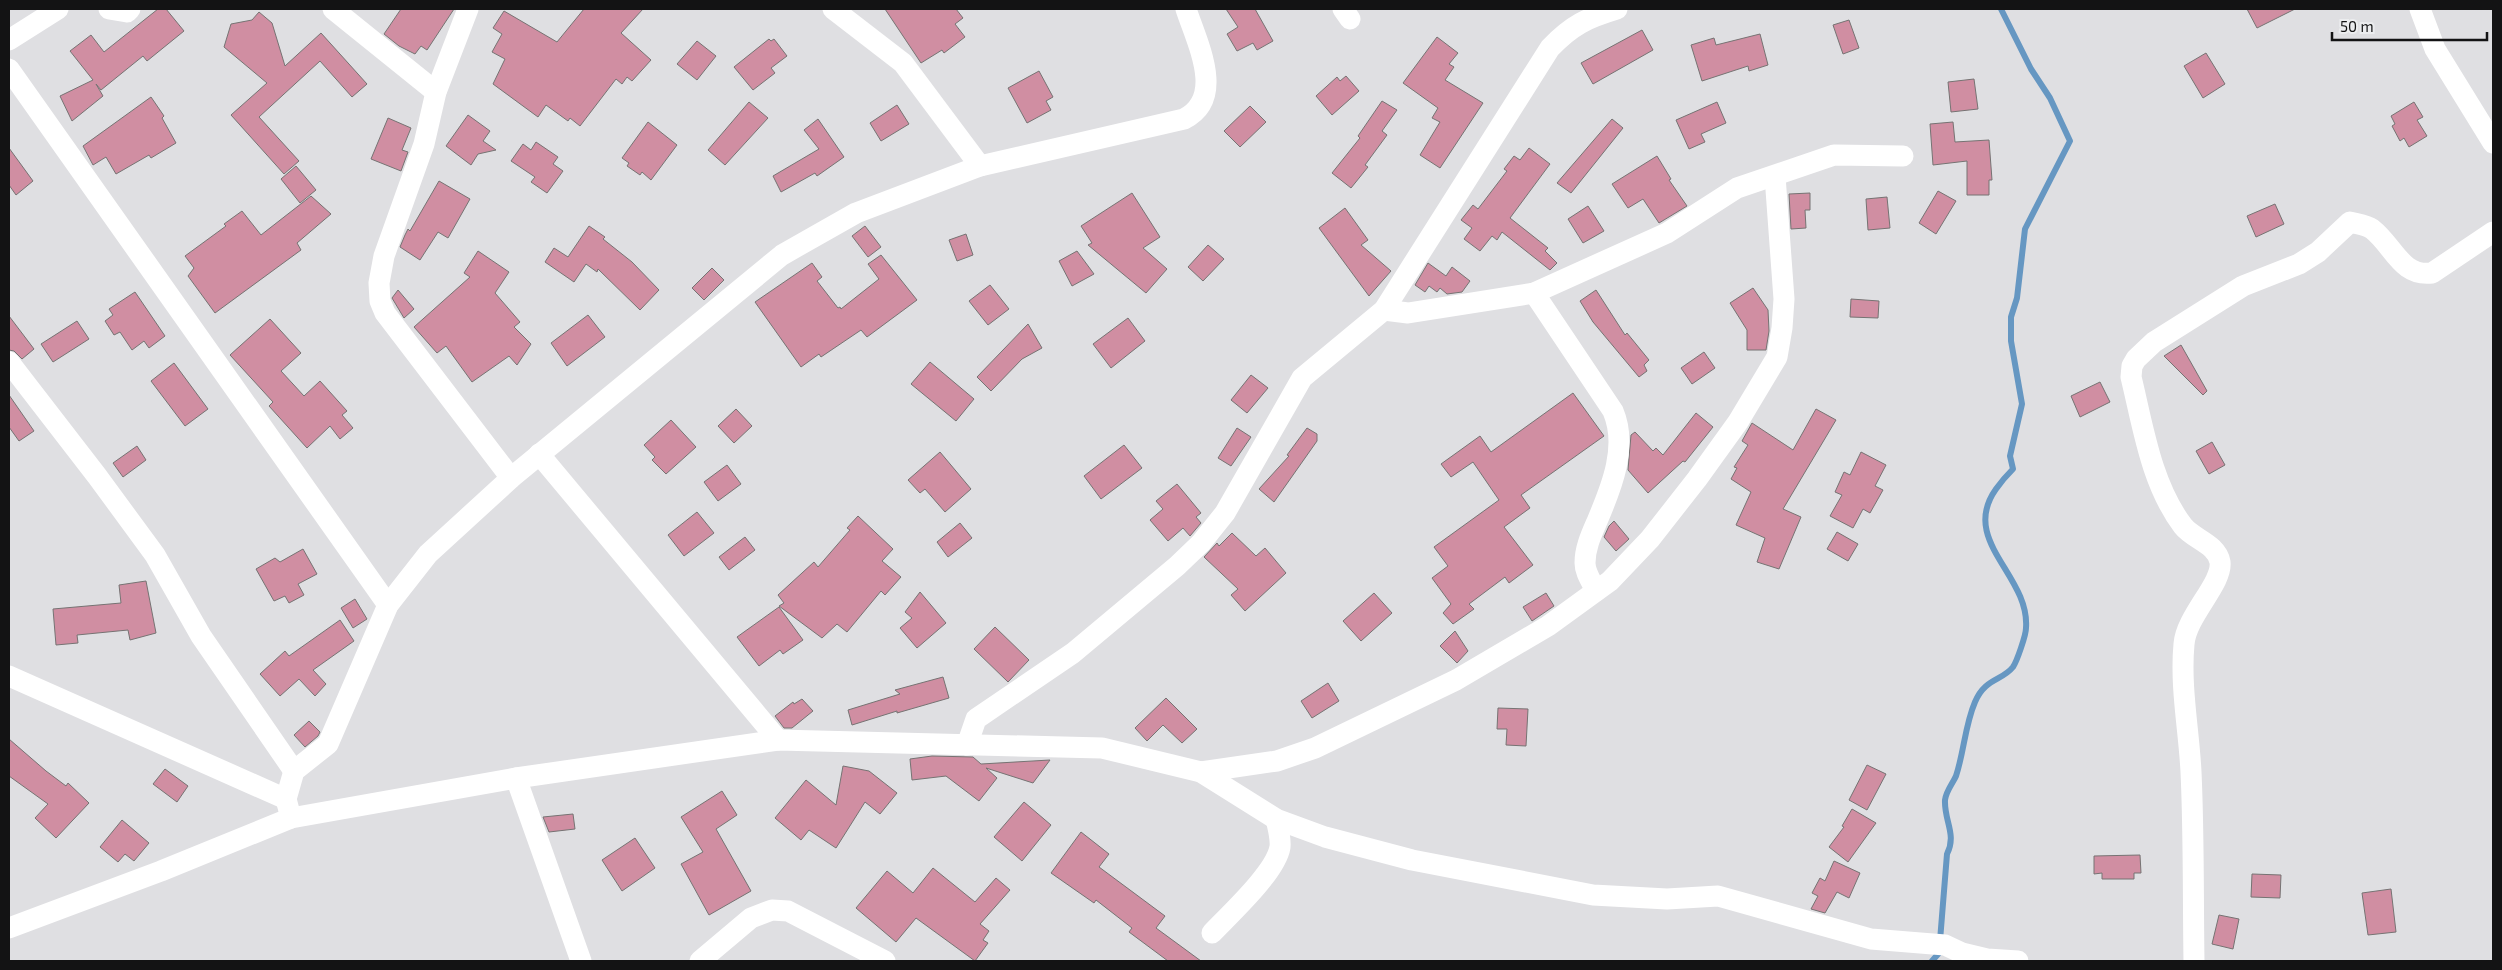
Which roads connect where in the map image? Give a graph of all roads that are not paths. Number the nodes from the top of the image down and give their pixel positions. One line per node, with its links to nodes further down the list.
1 (58, 9): 10 (street)
2 (109, 9): 3 (street)
3 (130, 9)
4 (333, 9): 12 (street)
5 (468, 9): 12 (street)
6 (834, 9): 15 (street)
7 (1186, 9): 15 (street)
8 (1617, 9): 19 (street)
9 (2420, 9): 13 (street)
10 (9, 40)
11 (9, 69): 24 (street)
12 (436, 92): 22 (street)
13 (2493, 142)
14 (1903, 156): 16 (street)
15 (980, 166): 21 (street)
16 (1775, 176): 18 (street); 23 (street)
17 (2493, 232): 39 (street)
18 (1534, 293): 19 (street); 23 (street)
19 (1384, 310): 27 (street)
20 (9, 362): 28 (street)
21 (539, 454): 22 (street); 26 (street)
22 (511, 478): 24 (street)
23 (1596, 591): 29 (street)
24 (388, 605): 28 (street)
25 (9, 676): 31 (street)
26 (778, 740): 27 (street); 30 (street)
27 (967, 744): 29 (street)
28 (294, 771): 31 (street)
29 (1201, 772): 32 (street)
30 (516, 778): 31 (street); 35 (street)
31 (288, 809): 33 (street)
32 (1276, 820): 34 (street); 38 (street)
33 (9, 928)
34 (1212, 933)
35 (581, 961)
36 (700, 961): 37 (street)
37 (885, 961)
38 (2018, 961)
39 (2194, 961)

